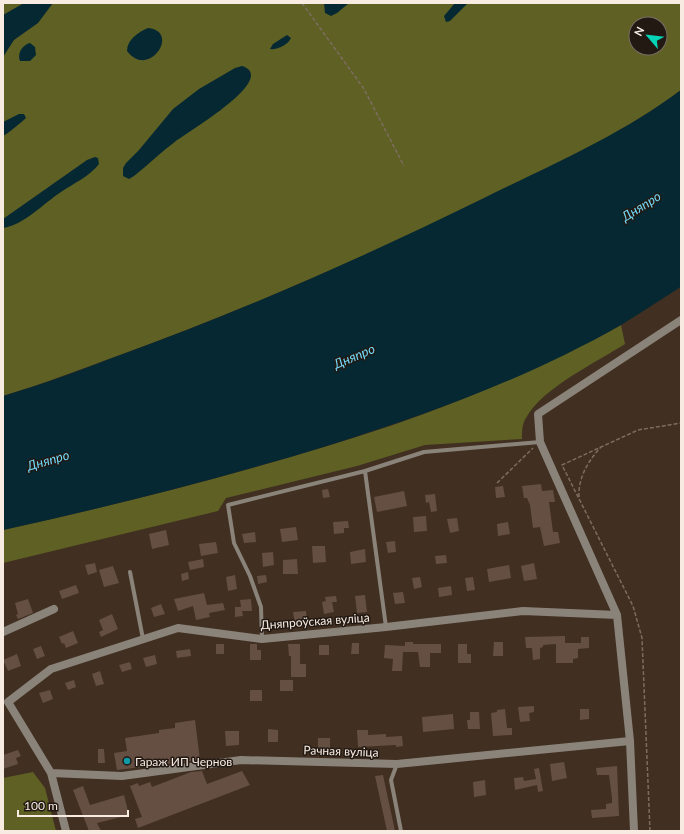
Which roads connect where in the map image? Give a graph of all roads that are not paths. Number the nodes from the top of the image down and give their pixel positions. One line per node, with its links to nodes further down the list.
1 (681, 320): 2 (street)
2 (540, 442): 3 (lane); 6 (street)
3 (366, 471): 7 (lane); 10 (lane)
4 (130, 572): 9 (lane)
5 (54, 609): 8 (street)
6 (617, 615): 7 (street, Дняпроўская вуліца); 12 (street)
7 (386, 627): 10 (street, Дняпроўская вуліца)
8 (3, 632)
9 (143, 639): 10 (street, Дняпроўская вуліца); 11 (street, Дняпроўская вуліца)
10 (262, 639)
11 (6, 702): 14 (street)
12 (630, 741): 13 (street, Рачная вуліца); 17 (street)
13 (397, 764): 14 (street, Рачная вуліца); 16 (lane)
14 (51, 772): 15 (street)
15 (66, 831)
16 (401, 831)
17 (634, 831)

